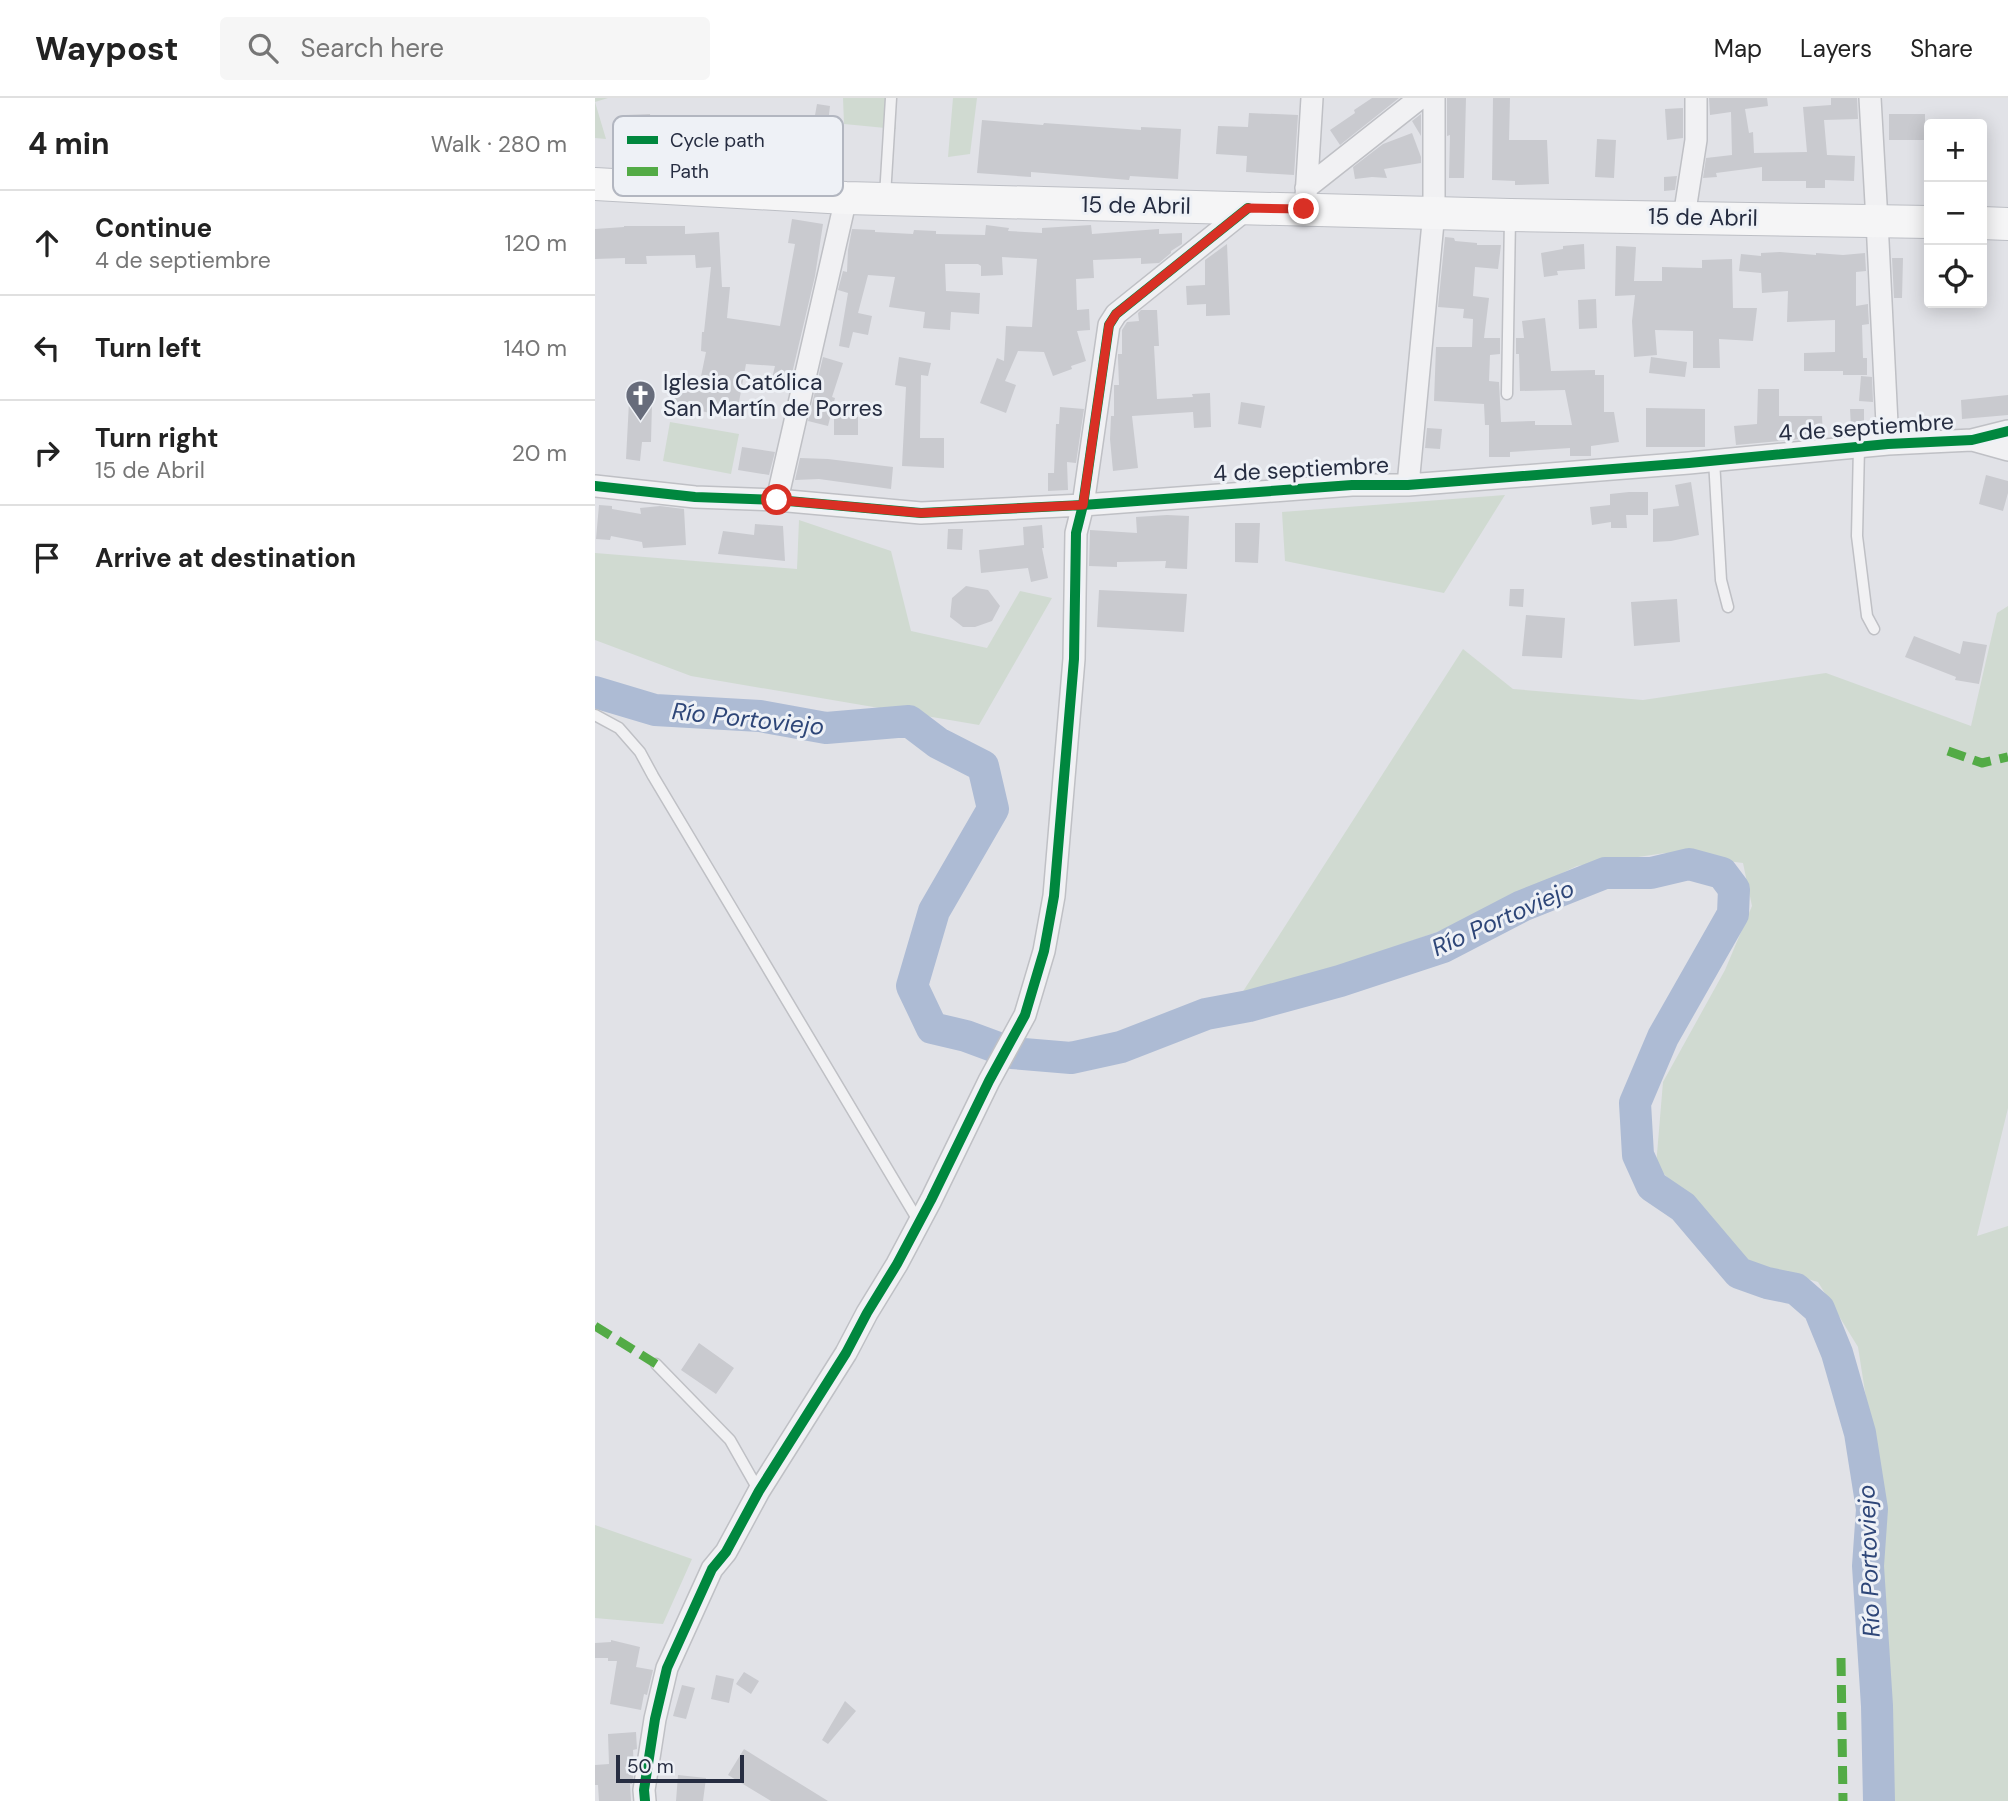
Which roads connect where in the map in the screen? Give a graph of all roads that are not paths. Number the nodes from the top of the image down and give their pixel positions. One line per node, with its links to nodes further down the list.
1 (891, 98): 11 (lane)
2 (1312, 98): 12 (street)
3 (1420, 98): 12 (street)
4 (1434, 98): 14 (street)
5 (1696, 98): 16 (street)
6 (1870, 98): 17 (street)
7 (595, 184): 8 (main road, 15 de Abril)
8 (613, 185)
9 (810, 196): 10 (main road, 15 de Abril)
10 (846, 198): 11 (main road, 15 de Abril); 30 (street)
11 (885, 199): 13 (main road, 15 de Abril)
12 (1305, 199): 13 (main road, 15 de Abril); 14 (main road, 15 de Abril)
13 (1248, 208): 31 (street)
14 (1434, 212): 15 (main road, 15 de Abril); 28 (street)
15 (1510, 215): 16 (main road, 15 de Abril); 21 (lane)
16 (1684, 217): 17 (main road, 15 de Abril)
17 (1877, 221): 18 (main road, 15 de Abril); 24 (street)
18 (1924, 222)
19 (1987, 223): 20 (main road)
20 (2008, 224)
21 (1507, 394)
22 (2008, 431): 23 (street, 4 de septiembre)
23 (1972, 440): 24 (street, 4 de septiembre); 26 (street)
24 (1888, 444): 25 (street, 4 de septiembre)
25 (1859, 447): 27 (street, 4 de septiembre); 33 (lane)
26 (2008, 450)
27 (1714, 460): 28 (street, 4 de septiembre); 32 (lane)
28 (1408, 485): 31 (street, 4 de septiembre)
29 (595, 486): 30 (street, 4 de septiembre)
30 (777, 500): 31 (street, 4 de septiembre)
31 (1083, 505): 35 (street)
32 (1728, 607)
33 (1874, 629)
34 (595, 715): 35 (lane)
35 (919, 1222): 37 (street)
36 (656, 1363): 37 (lane)
37 (759, 1490): 38 (street)
38 (645, 1801)

